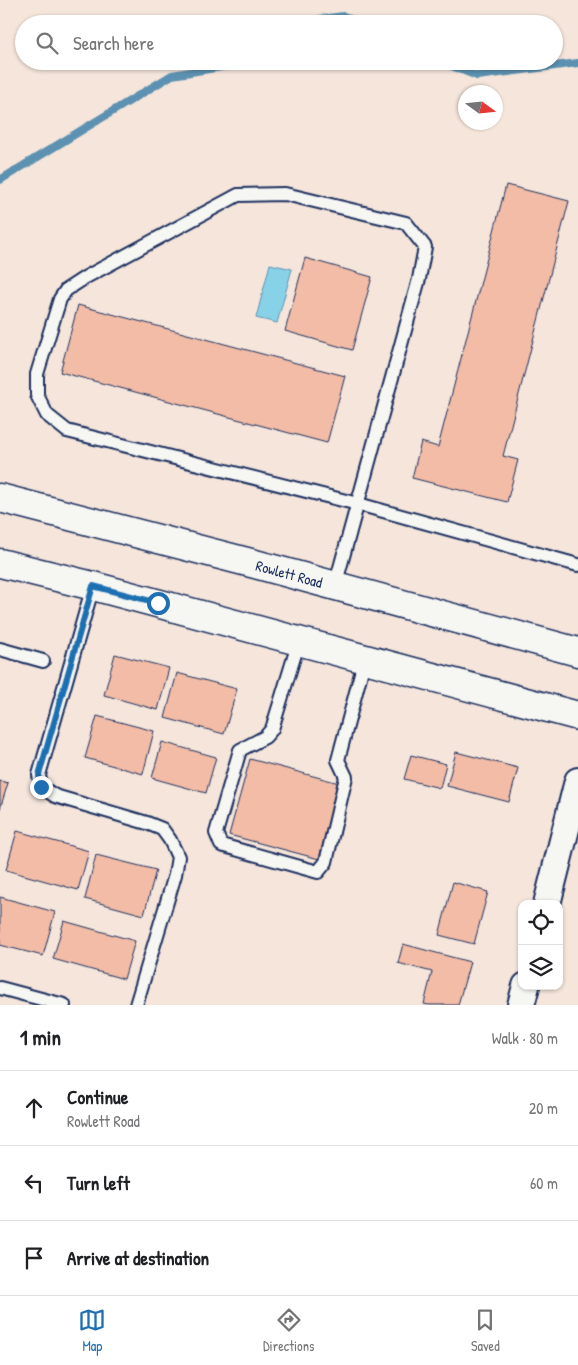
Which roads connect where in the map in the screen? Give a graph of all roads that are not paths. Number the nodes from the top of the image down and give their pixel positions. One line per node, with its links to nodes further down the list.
1 (0, 498): 6 (main road, Rowlett Road)
2 (358, 504): 2 (lane); 4 (lane); 6 (lane)
3 (0, 564): 5 (main road)
4 (578, 565)
5 (93, 586): 7 (main road); 18 (lane)
6 (335, 586): 9 (main road, Rowlett Road)
7 (299, 641): 10 (main road); 10 (lane)
8 (0, 649): 11 (lane)
9 (578, 652)
10 (365, 658): 12 (main road)
11 (43, 662)
12 (578, 716)
13 (578, 780): 14 (street)
14 (548, 900)
15 (0, 988): 17 (lane)
16 (525, 990): 19 (street)
17 (64, 1005)
18 (136, 1005)
19 (522, 1005)

